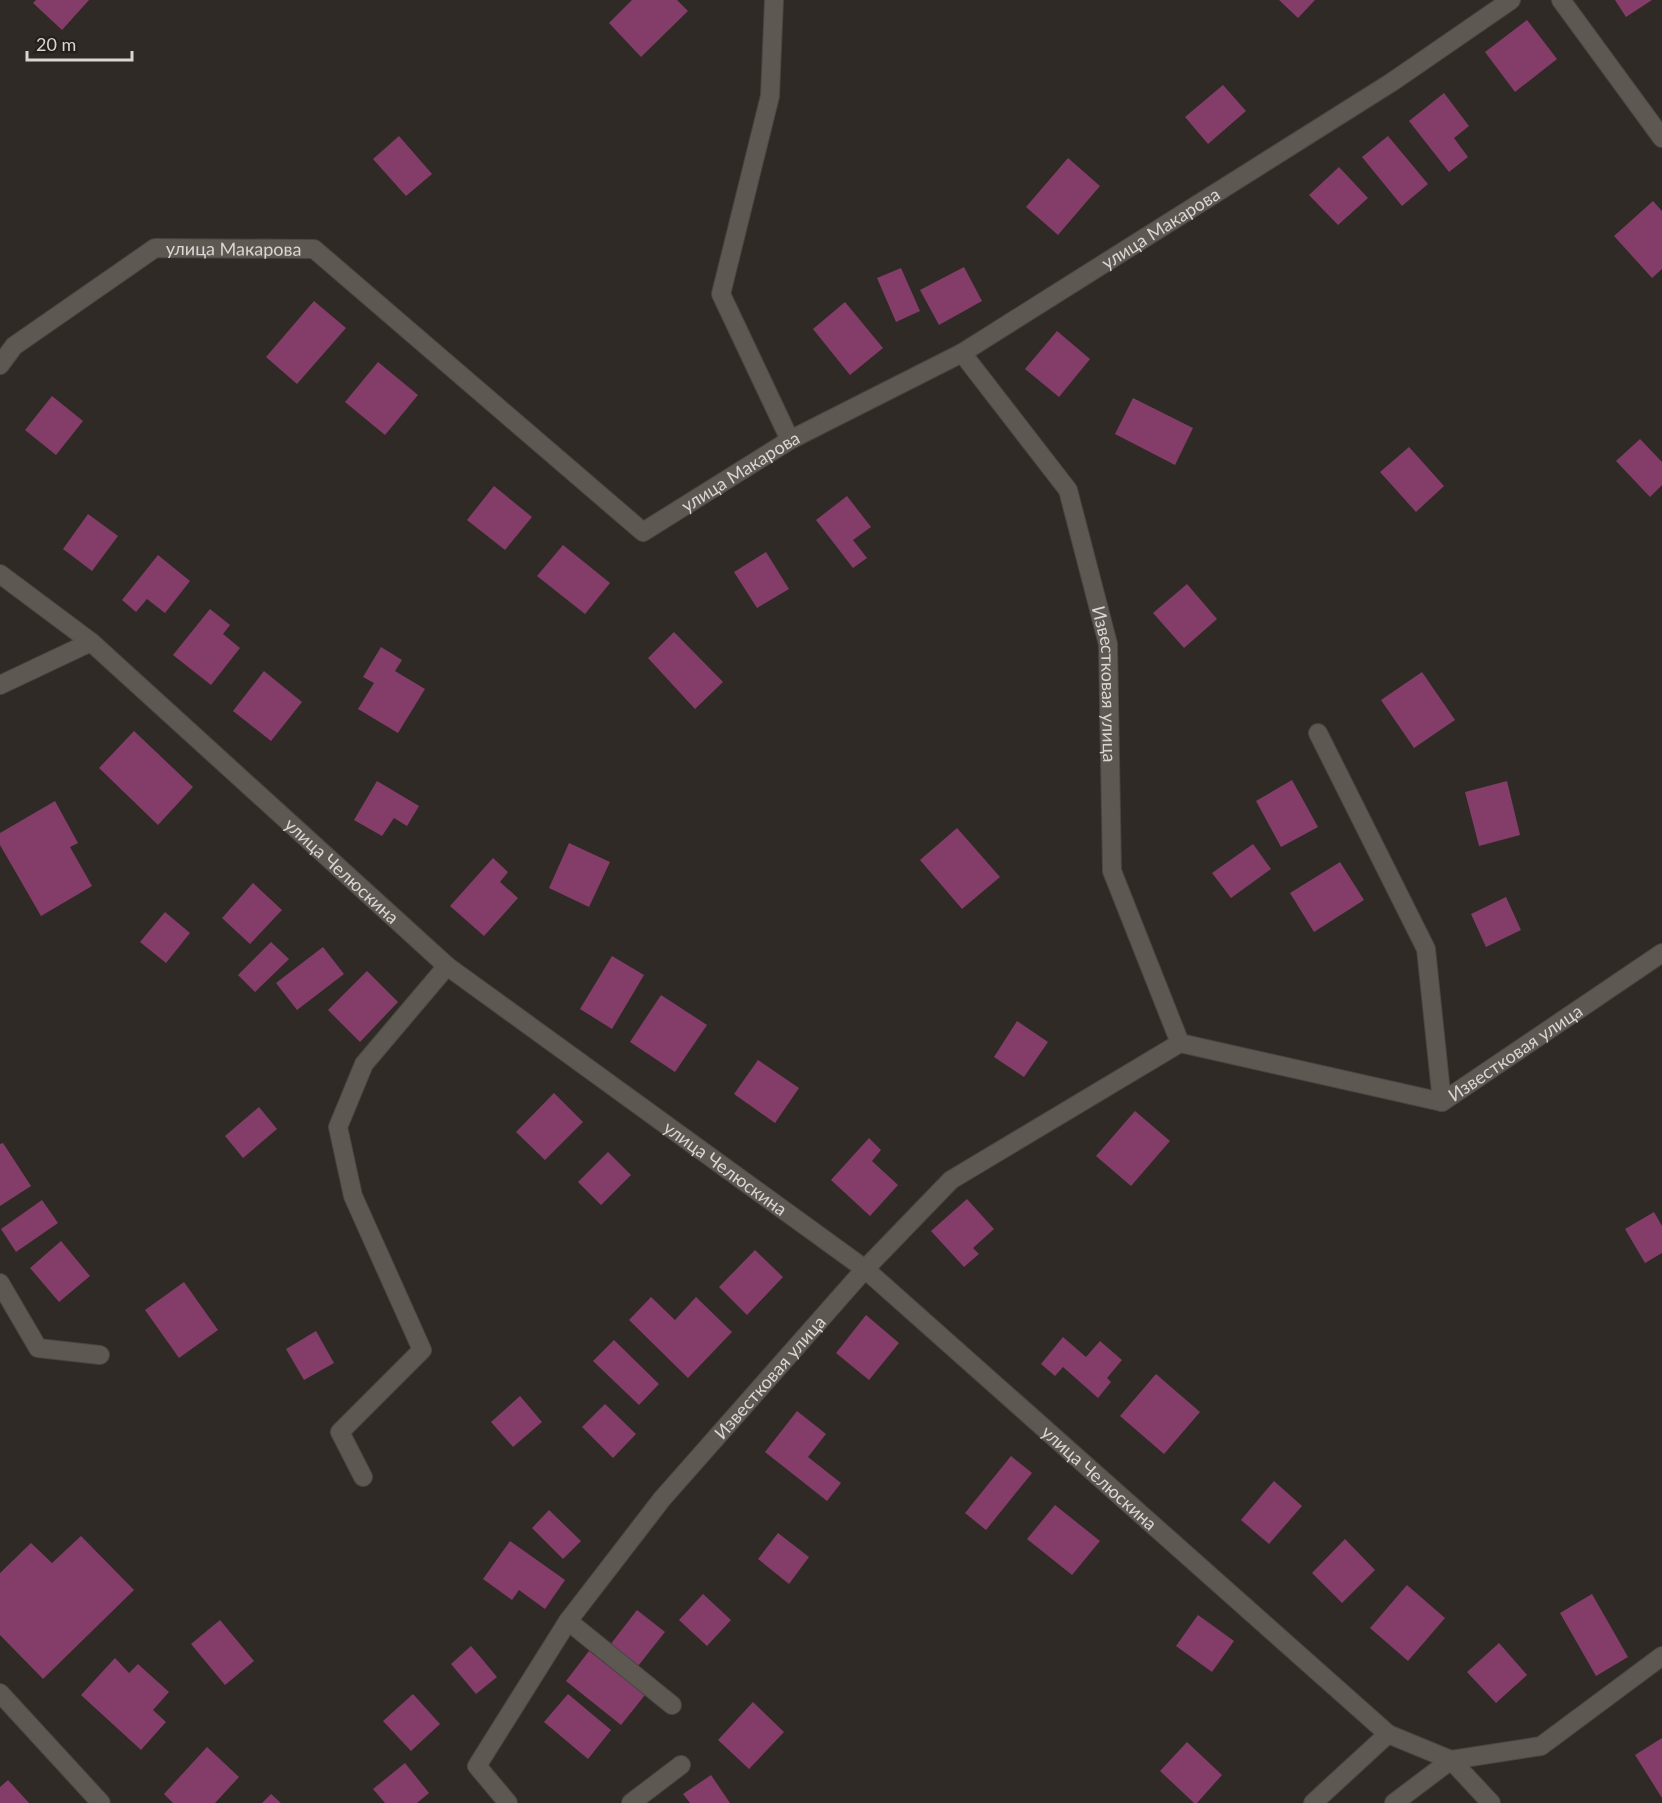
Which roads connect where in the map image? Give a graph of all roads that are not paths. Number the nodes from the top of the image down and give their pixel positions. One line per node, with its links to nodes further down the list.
1 (774, 0): 7 (street)
2 (1511, 0): 5 (street, улица Макарова)
3 (1562, 0): 4 (street)
4 (1662, 138)
5 (962, 353): 7 (street, улица Макарова); 14 (street, Известковая улица)
6 (0, 364): 7 (street, улица Макарова)
7 (790, 440)
8 (0, 574): 9 (street, улица Челюскина)
9 (91, 642): 10 (street); 13 (street, улица Челюскина)
10 (0, 685)
11 (1318, 733): 15 (street)
12 (1662, 953): 15 (street, Известковая улица)
13 (447, 966): 16 (street, улица Челюскина); 19 (street)
14 (1180, 1043): 15 (street, Известковая улица); 16 (street, Известковая улица)
15 (1442, 1102)
16 (865, 1269): 20 (street, Известковая улица); 24 (street, улица Челюскина)
17 (0, 1283): 18 (street)
18 (100, 1356)
19 (363, 1476)
20 (568, 1621): 23 (street); 28 (street, Известковая улица)
21 (1662, 1656): 25 (street)
22 (0, 1693): 27 (street)
23 (672, 1705)
24 (1388, 1734): 25 (street, улица Челюскина); 30 (street)
25 (1451, 1760): 31 (street); 32 (street, улица Челюскина)
26 (681, 1765): 29 (street)
27 (98, 1802)
28 (508, 1803)
29 (631, 1803)
30 (1313, 1803)
31 (1394, 1803)
32 (1491, 1803)

